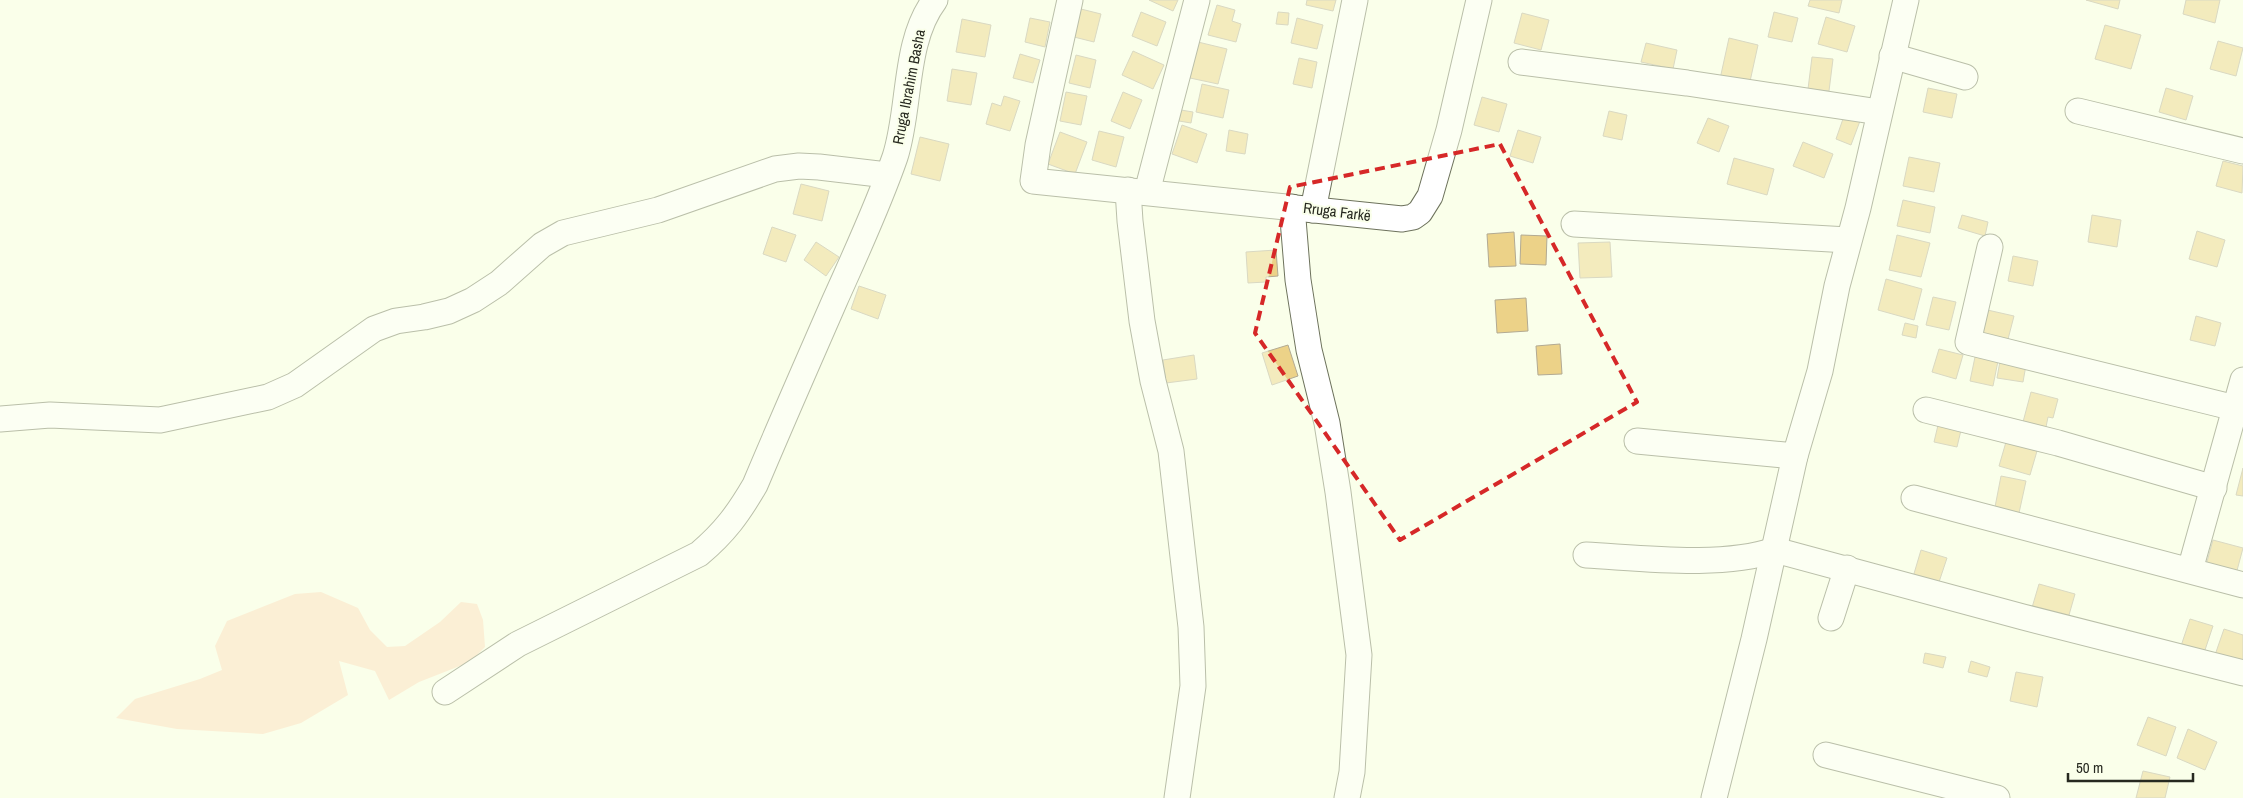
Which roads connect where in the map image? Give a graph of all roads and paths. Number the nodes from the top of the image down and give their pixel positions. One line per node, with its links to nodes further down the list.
1 (1070, 0): 14 (street, Rruga Farkë)
2 (1197, 0): 14 (street)
3 (1355, 0): 15 (street)
4 (1479, 0): 15 (street, Rruga Farkë)
5 (1906, 0): 7 (street)
6 (925, 3): 13 (street, Rruga Ibrahim Basha)
7 (1892, 56): 9 (street); 11 (street)
8 (1521, 62): 11 (street)
9 (1965, 77)
10 (2078, 111): 12 (street)
11 (1879, 112): 17 (street)
12 (2243, 151)
13 (888, 176): 22 (street); 34 (street, Rruga Ibrahim Basha)
14 (1138, 191): 15 (street, Rruga Farkë); 36 (street)
15 (1303, 209): 37 (street)
16 (1574, 224): 17 (street)
17 (1848, 240): 24 (street)
18 (1990, 247): 20 (street)
19 (2243, 380): 20 (street)
20 (2239, 408): 25 (street)
21 (1926, 410): 25 (street)
22 (0, 419)
23 (1637, 441): 24 (street)
24 (1795, 456): 27 (street)
25 (2214, 488): 30 (street)
26 (1914, 498): 30 (street)
27 (1775, 550): 28 (street); 29 (street); 38 (street)
28 (1586, 554)
29 (1847, 568): 32 (street); 33 (street)
30 (2190, 570): 31 (street)
31 (2243, 585)
32 (1831, 618)
33 (2243, 673)
34 (446, 692)
35 (1826, 755): 39 (street)
36 (1177, 798)
37 (1347, 798)
38 (1714, 798)
39 (1997, 798)

